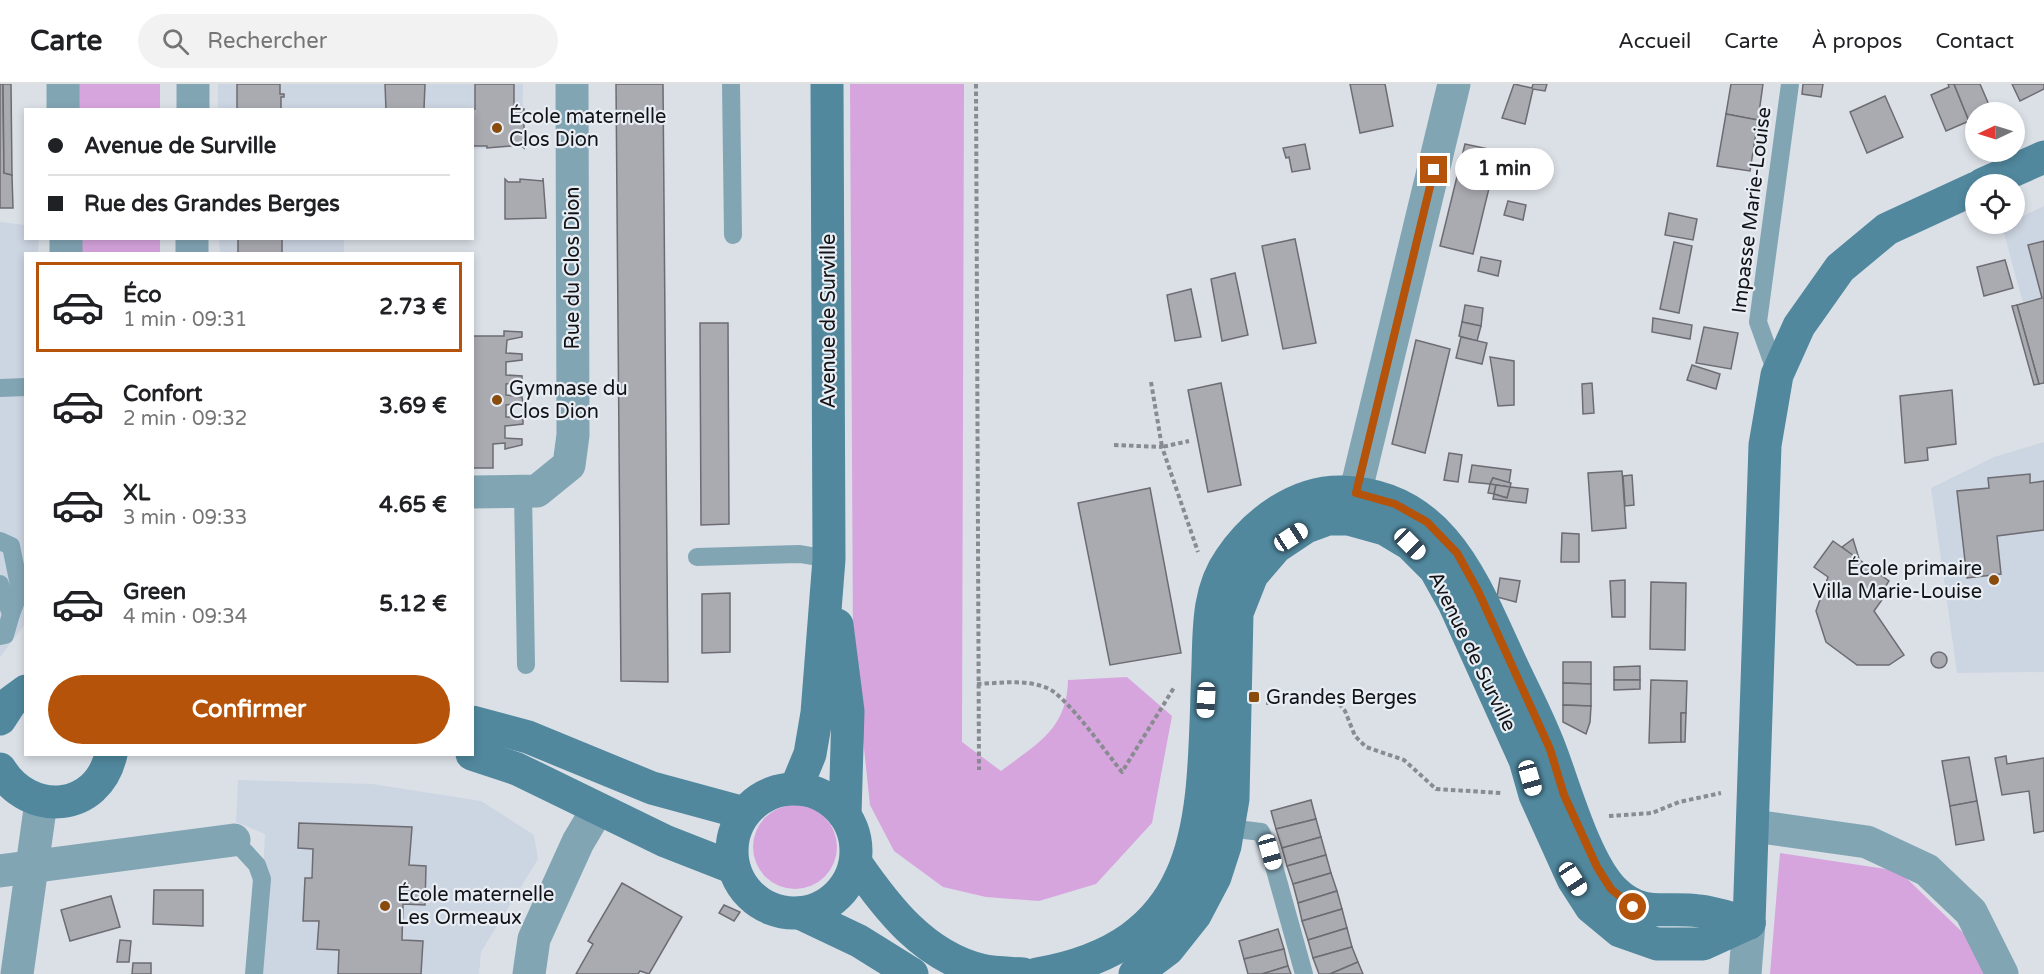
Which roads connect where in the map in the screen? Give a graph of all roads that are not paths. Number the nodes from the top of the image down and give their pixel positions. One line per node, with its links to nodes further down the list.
1 (63, 84): 8 (street)
2 (193, 84): 9 (street)
3 (572, 84): 17 (street, Rue du Clos Dion)
4 (731, 84): 13 (lane)
5 (827, 84): 23 (street, Avenue de Surville)
6 (1454, 84): 19 (street)
7 (1790, 84): 14 (lane, Impasse Marie-Louise)
8 (63, 108)
9 (193, 108)
10 (2044, 157): 11 (street)
11 (2006, 174)
12 (1965, 193): 14 (street)
13 (733, 235)
14 (1777, 375): 39 (street)
15 (24, 387): 16 (lane)
16 (0, 388)
17 (537, 486): 18 (street); 27 (lane)
18 (474, 492)
19 (1352, 506): 40 (street, Avenue de Surville); 40 (street, Avenue de Surville); 46 (street, Avenue de Surville)
20 (0, 530): 21 (lane)
21 (6, 544): 25 (lane)
22 (697, 557): 23 (lane)
23 (829, 559): 34 (street, Avenue de Surville); 38 (street, Avenue de Surville)
24 (0, 584): 25 (lane)
25 (11, 614): 26 (lane)
26 (0, 636)
27 (526, 666)
28 (24, 692): 29 (street)
29 (0, 717)
30 (474, 723): 37 (street)
31 (474, 755): 36 (street)
32 (111, 756): 35 (street)
33 (0, 769): 35 (street)
34 (796, 788): 37 (street); 38 (street, Avenue de Surville)
35 (41, 802): 44 (street)
36 (597, 810): 43 (street); 49 (street)
37 (744, 813): 43 (street)
38 (845, 815): 42 (street, Avenue de Surville)
39 (1754, 825): 46 (street); 56 (street)
40 (1214, 826): 52 (street, Avenue de Surville); 53 (street, Avenue de Surville); 54 (lane)
41 (234, 840): 44 (street); 48 (lane)
42 (856, 863): 45 (street); 51 (street, Avenue de Surville)
43 (734, 868): 45 (street)
44 (15, 869): 47 (street)
45 (800, 914): 50 (street)
46 (1749, 923): 55 (street)
47 (16, 974)
48 (255, 974)
49 (529, 974)
50 (912, 974)
51 (1023, 974)
52 (1037, 974)
53 (1135, 974)
54 (1304, 974)
55 (1745, 974)
56 (2002, 974)

